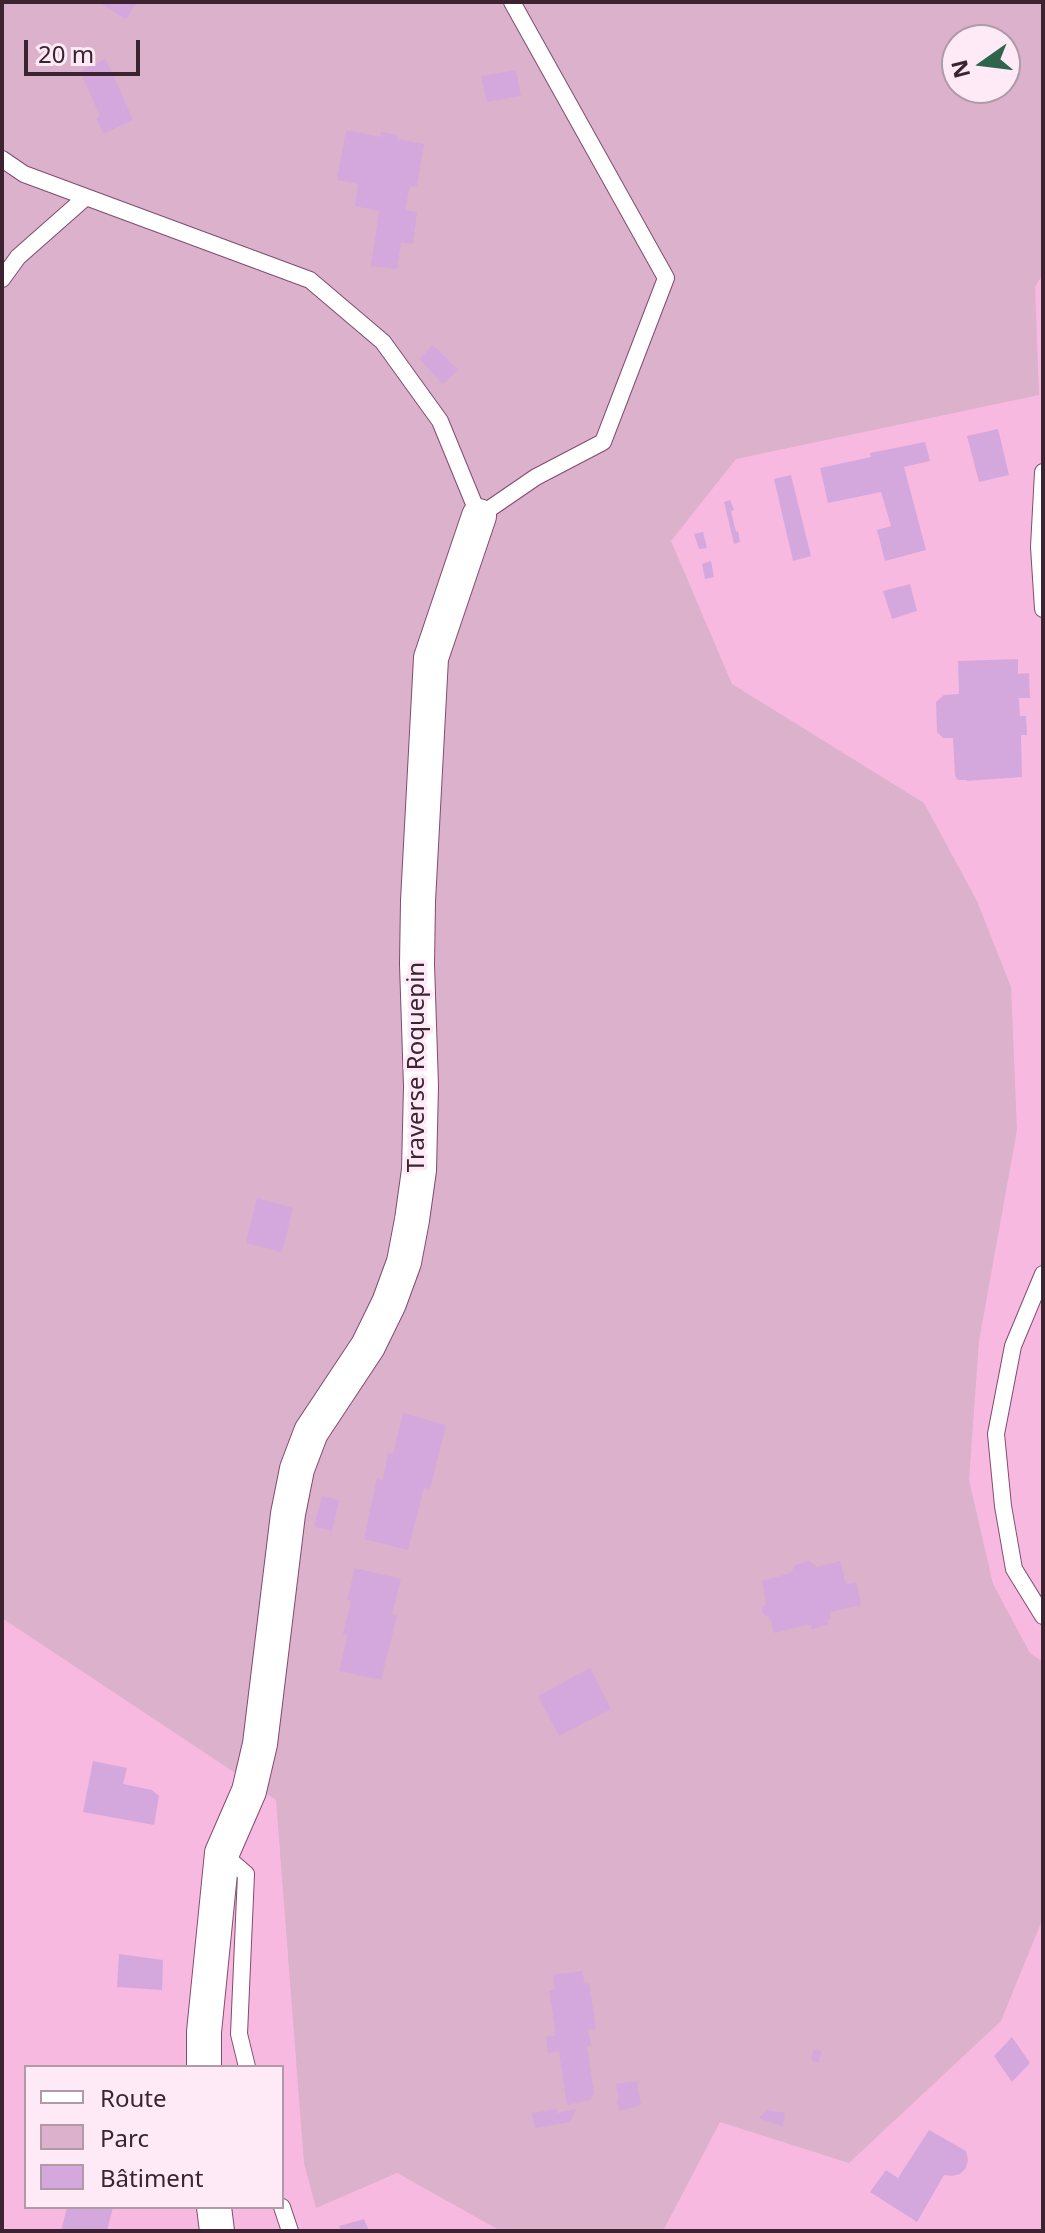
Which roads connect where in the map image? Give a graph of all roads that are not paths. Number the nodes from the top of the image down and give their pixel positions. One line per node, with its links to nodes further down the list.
1 (512, 2): 6 (lane)
2 (2, 159): 3 (lane)
3 (86, 197): 4 (lane); 6 (lane)
4 (2, 279)
5 (1043, 472): 7 (lane)
6 (479, 516): 10 (street, Traverse Roquepin)
7 (1043, 609)
8 (1043, 1274): 9 (lane)
9 (1043, 1616)
10 (222, 1853): 11 (street, Traverse Roquepin); 12 (lane)
11 (204, 2065)
12 (247, 2065)
13 (214, 2209): 15 (street)
14 (283, 2209): 16 (lane)
15 (217, 2231)
16 (290, 2231)

